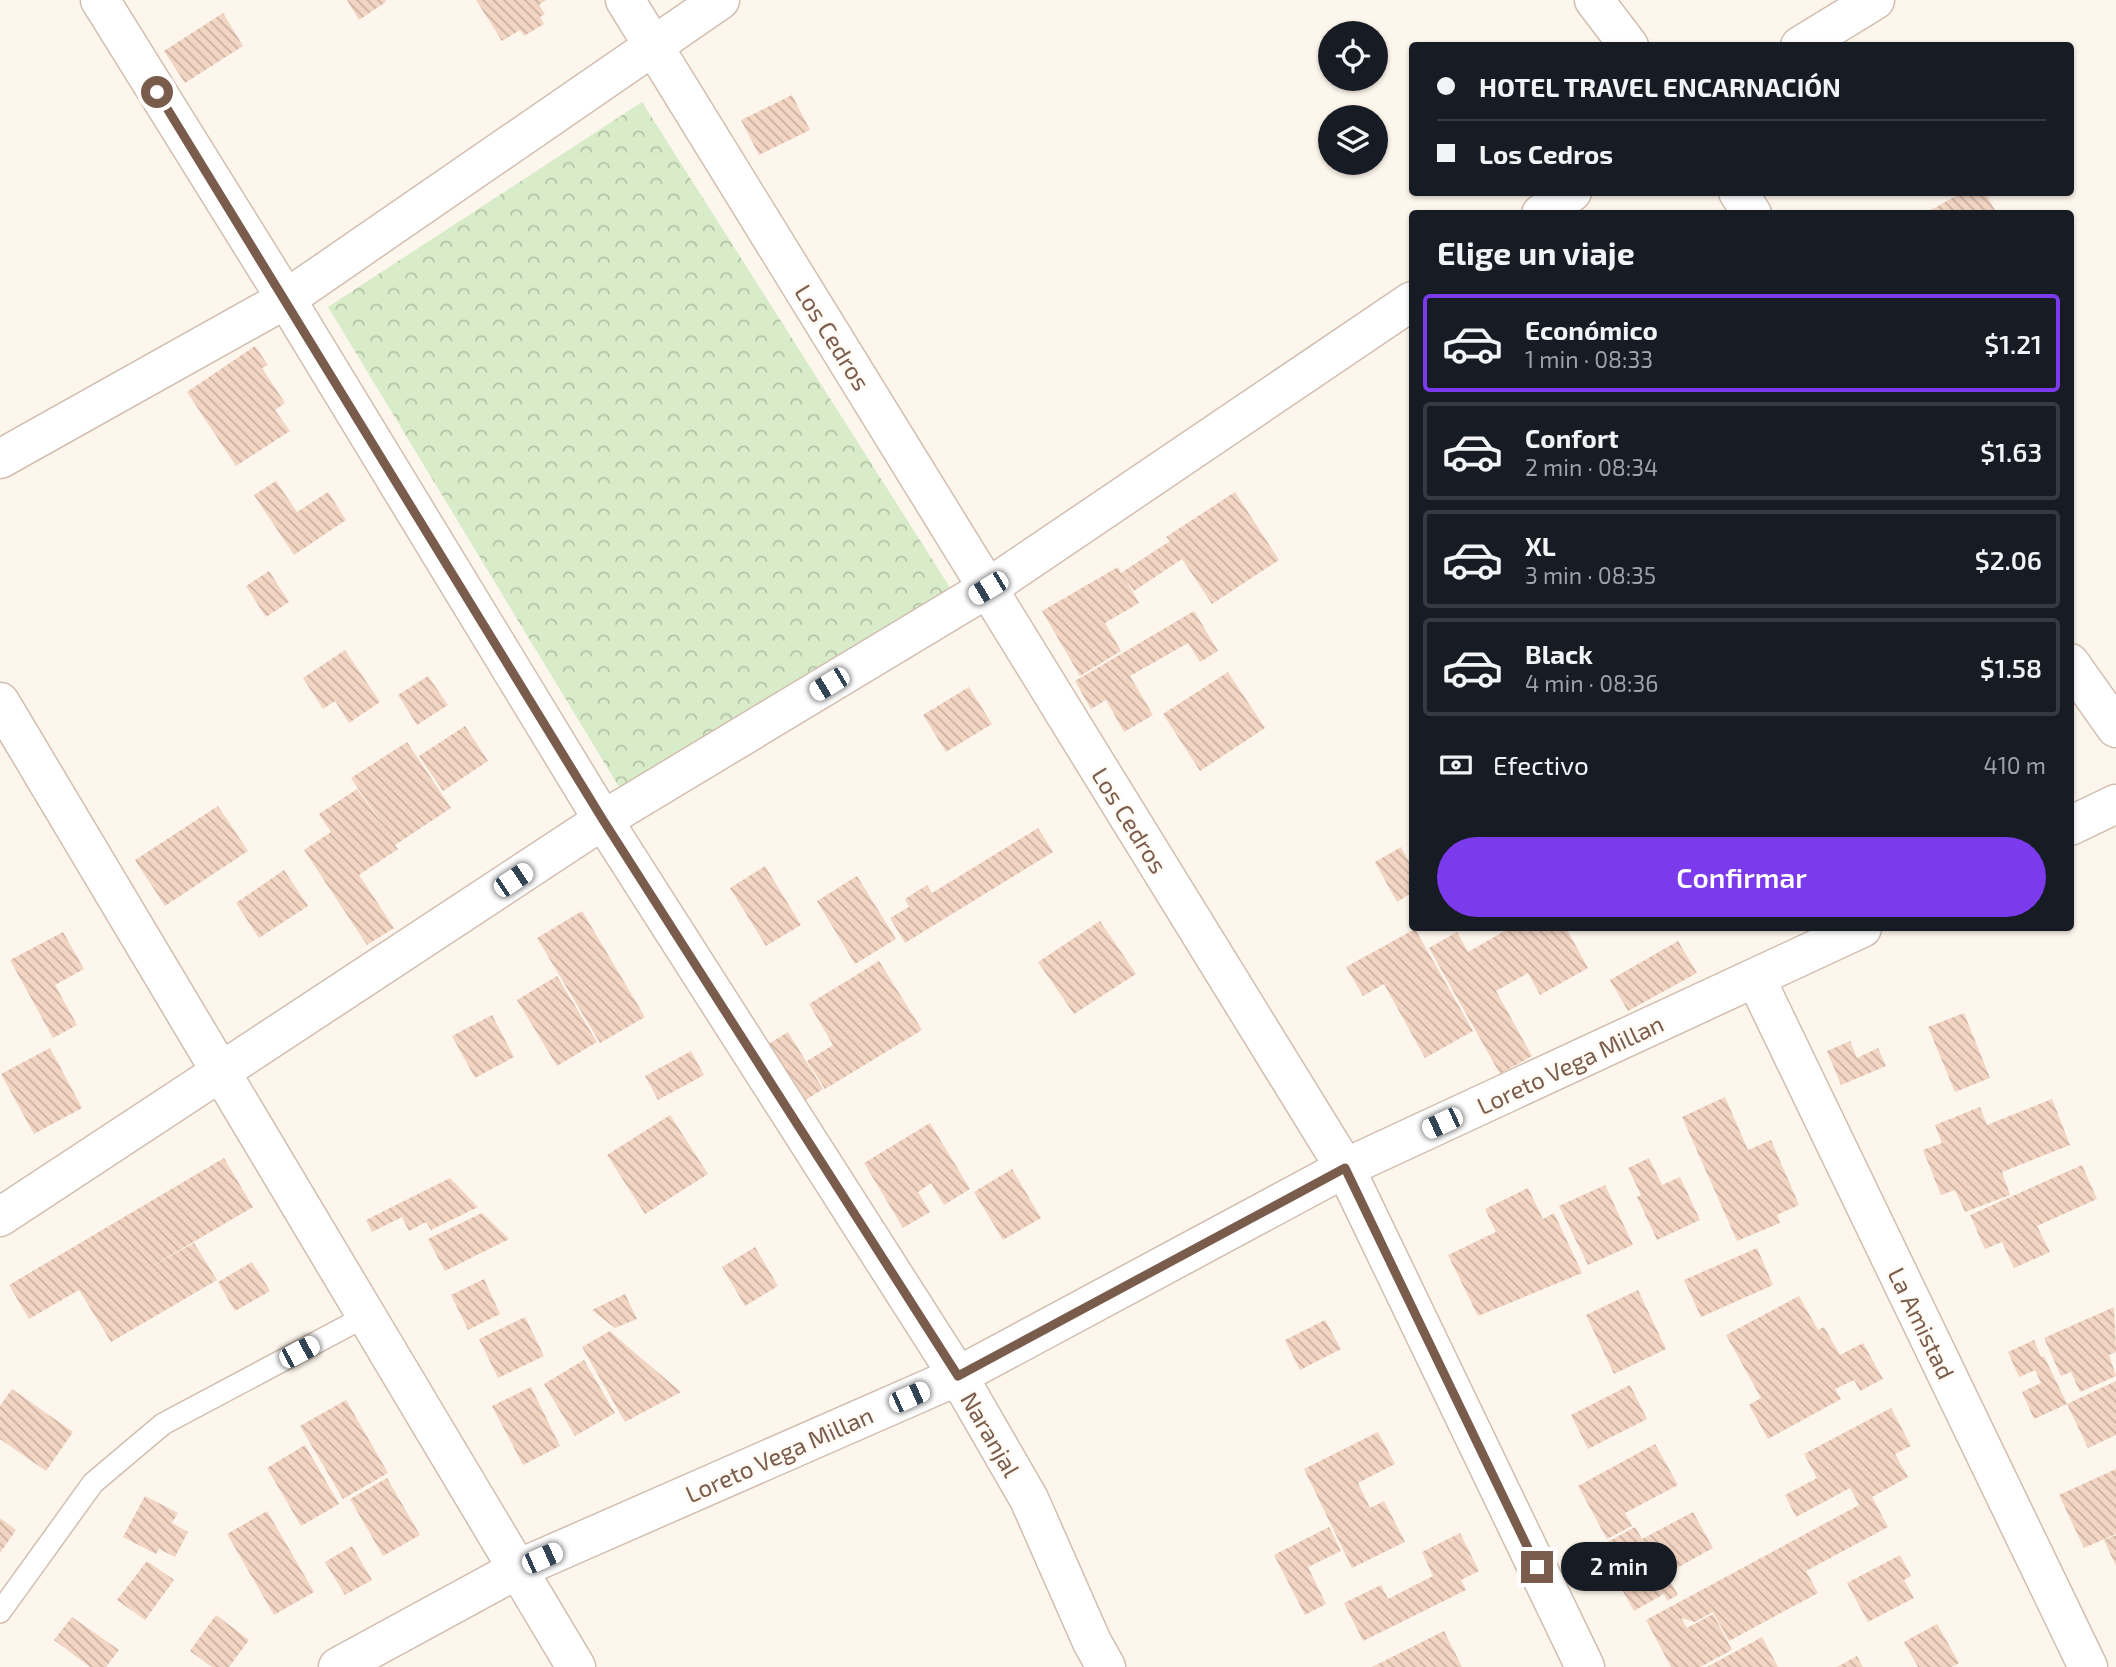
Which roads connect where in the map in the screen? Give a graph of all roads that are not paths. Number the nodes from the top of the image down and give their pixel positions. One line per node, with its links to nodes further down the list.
1 (100, 0): 11 (street, Naranjal)
2 (625, 0): 8 (street, Los Cedros)
3 (720, 0): 8 (street)
4 (1594, 0): 6 (street)
5 (1875, 0): 7 (street)
6 (1626, 42)
7 (1807, 42)
8 (653, 45): 11 (street); 14 (street, Los Cedros)
9 (1566, 196): 10 (street)
10 (1547, 210)
11 (286, 299): 13 (street); 19 (street, Naranjal)
12 (1409, 303): 14 (street)
13 (0, 460)
14 (988, 588): 19 (street); 24 (street, Los Cedros)
15 (2074, 669): 17 (street)
16 (0, 702): 23 (street)
17 (2116, 727)
18 (2116, 804): 20 (street)
19 (603, 820): 23 (street); 27 (street, Naranjal)
20 (2074, 824)
21 (1856, 931): 22 (street, Loreto Vega Millan)
22 (1756, 979): 24 (street, Loreto Vega Millan); 34 (street, La Amistad)
23 (223, 1073): 25 (street); 26 (street)
24 (1345, 1168): 27 (street, Loreto Vega Millan); 33 (street, Los Cedros)
25 (0, 1217)
26 (366, 1316): 28 (street); 29 (lane)
27 (958, 1376): 28 (street, Loreto Vega Millan); 30 (street, Naranjal)
28 (518, 1569): 31 (street, Loreto Vega Millan); 32 (street)
29 (0, 1612)
30 (1091, 1659)
31 (338, 1667)
32 (576, 1667)
33 (1585, 1667)
34 (2088, 1667)

